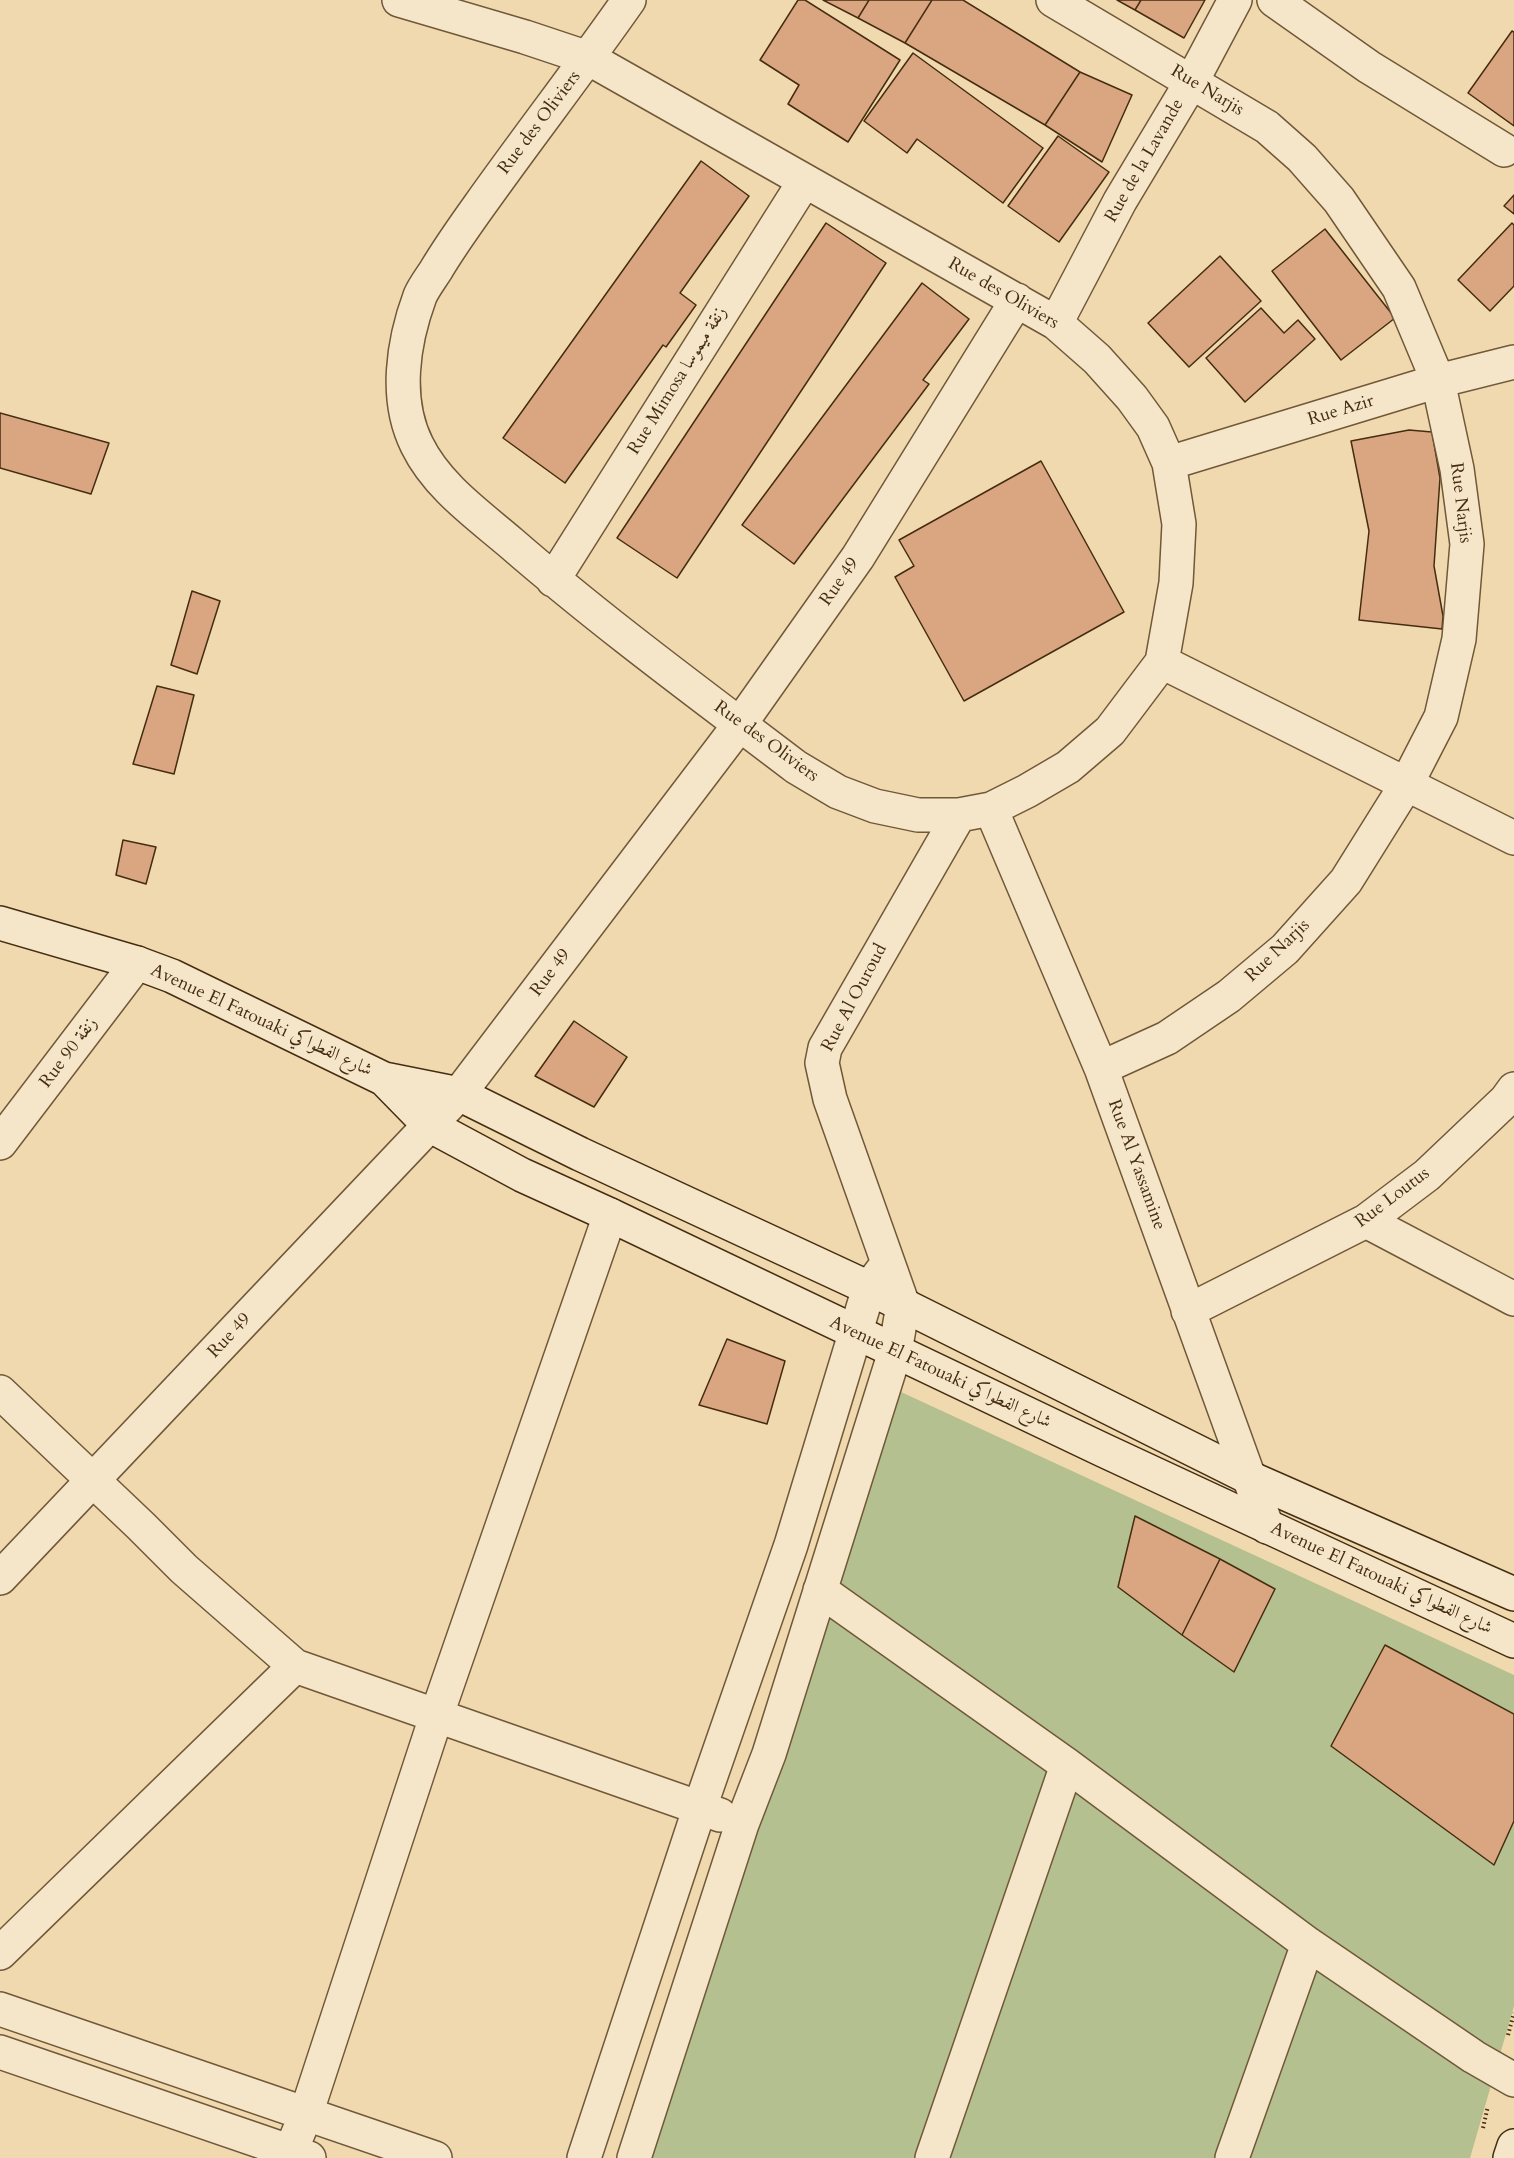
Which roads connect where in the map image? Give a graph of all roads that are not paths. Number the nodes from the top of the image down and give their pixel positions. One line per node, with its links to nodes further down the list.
1 (399, 0): 6 (street)
2 (629, 0): 7 (street)
3 (1053, 0): 8 (street, Rue Narjis)
4 (1235, 0): 8 (street, Rue de la Lavande)
5 (1274, 0): 9 (street)
6 (462, 8): 7 (street)
7 (588, 58): 10 (street, Rue des Oliviers); 16 (street, Rue des Oliviers)
8 (1192, 81): 12 (street, Rue de la Lavande); 14 (street, Rue Narjis)
9 (1504, 150)
10 (804, 182): 11 (street, Rue des Oliviers); 16 (street, Rue Mimosa زنقة ميموسا)
11 (1017, 300): 12 (street, Rue des Oliviers); 18 (street, Rue 49)
12 (1056, 323): 15 (street, Rue des Oliviers)
13 (1514, 362): 14 (street, Rue Azir)
14 (1438, 381): 15 (street, Rue Azir); 19 (street, Rue Narjis)
15 (1169, 463): 17 (street, Rue des Oliviers)
16 (553, 580): 18 (street, Rue des Oliviers)
17 (1162, 662): 19 (street); 20 (street, Rue des Oliviers)
18 (740, 724): 21 (street, Rue des Oliviers); 28 (street, Rue 49)
19 (1406, 785): 22 (street); 25 (street, Rue Narjis)
20 (991, 809): 21 (street, Rue des Oliviers); 25 (street, Rue Al Yassamine)
21 (959, 815): 33 (street, Rue Al Ouroud)
22 (1514, 838)
23 (0, 923): 24 (street, Avenue El Fatouaki شارع الفطواكي)
24 (137, 963): 26 (street, Avenue El Fatouaki شارع الفطواكي); 30 (street, Rue 90 زنقة)
25 (1101, 1068): 36 (street, Rue Al Yassamine)
26 (384, 1078): 28 (street, Avenue El Fatouaki شارع الفطواكي); 29 (street, Avenue El Fatouaki شارع الفطواكي)
27 (1514, 1089): 32 (street, Rue Loutus)
28 (459, 1094): 29 (street, Rue 49); 33 (street, Avenue El Fatouaki شارع الفطواكي)
29 (429, 1125): 31 (street, Avenue El Fatouaki شارع الفطواكي); 41 (street, Rue 49)
30 (0, 1143)
31 (610, 1215): 37 (street, Avenue El Fatouaki شارع الفطواكي); 48 (street)
32 (1366, 1221): 34 (street); 36 (street, Rue Loutus)
33 (879, 1275): 35 (street, Avenue El Fatouaki شارع الفطواكي); 37 (street)
34 (1514, 1299)
35 (903, 1305): 38 (street); 40 (street, Avenue El Fatouaki شارع الفطواكي)
36 (1188, 1311): 40 (street, Rue Al Yassamine)
37 (855, 1333): 38 (street, Avenue El Fatouaki شارع الفطواكي); 50 (street)
38 (895, 1352): 42 (street, Avenue El Fatouaki شارع الفطواكي); 44 (street)
39 (0, 1392): 41 (street)
40 (1250, 1478): 42 (street, Rue Al Yassamine); 45 (street, Avenue El Fatouaki شارع الفطواكي)
41 (93, 1481): 43 (street, Rue 49); 47 (street)
42 (1267, 1527): 46 (street, Avenue El Fatouaki شارع الفطواكي)
43 (0, 1578)
44 (820, 1590): 49 (street); 51 (street)
45 (1514, 1594)
46 (1514, 1641)
47 (295, 1666): 48 (street); 53 (street)
48 (436, 1717): 50 (street); 57 (street)
49 (1067, 1765): 52 (street); 63 (street)
50 (700, 1807): 51 (street); 61 (street)
51 (742, 1824): 62 (street)
52 (1308, 1944): 56 (street); 64 (street)
53 (0, 1953)
54 (0, 2009): 57 (street)
55 (0, 2052): 59 (street)
56 (1514, 2080)
57 (306, 2114): 59 (street); 60 (street)
58 (1514, 2146): 65 (street)
59 (296, 2156)
60 (435, 2158)
61 (584, 2158)
62 (634, 2158)
63 (932, 2158)
64 (1232, 2158)
65 (1510, 2158)

